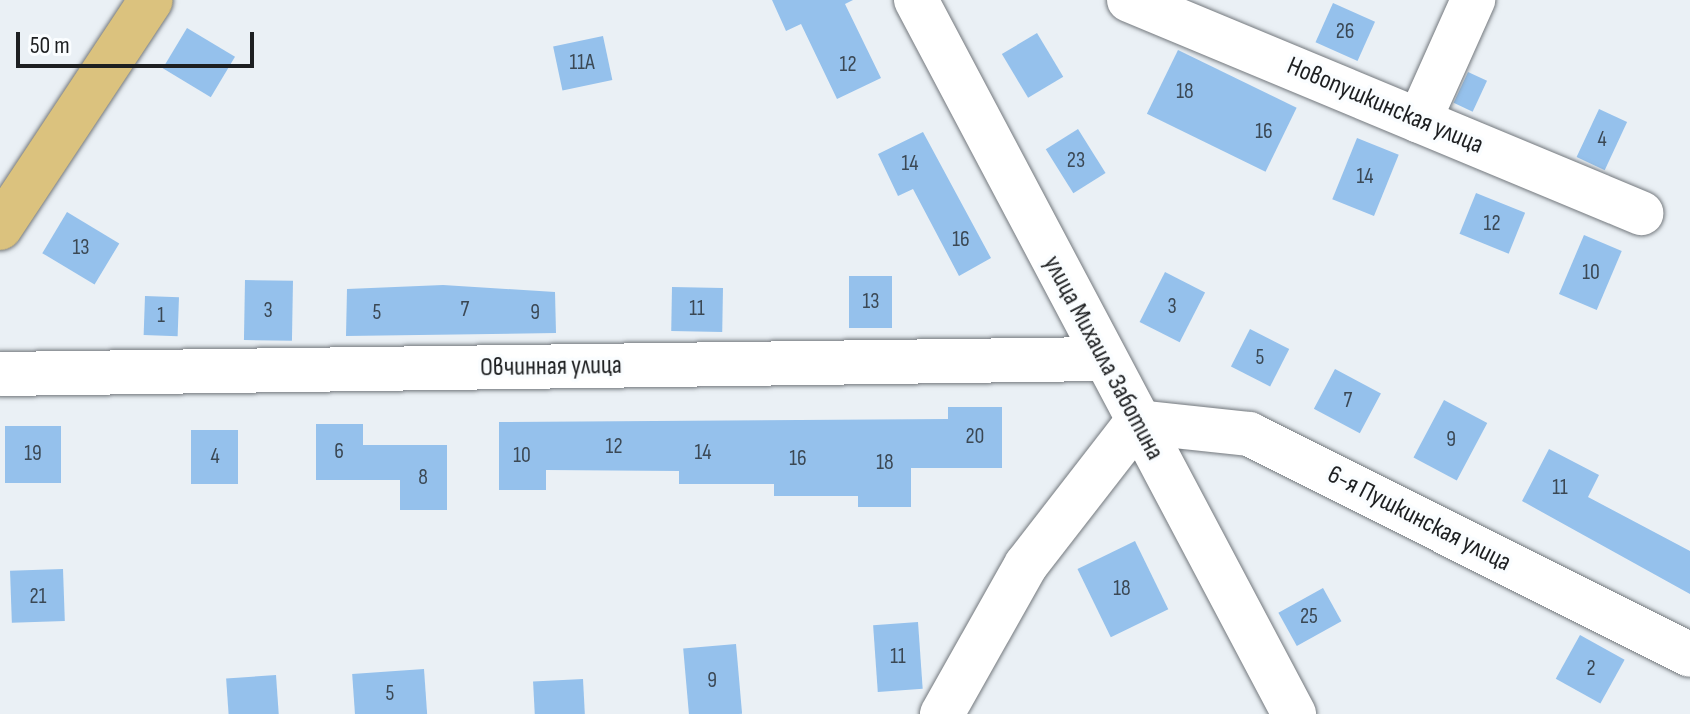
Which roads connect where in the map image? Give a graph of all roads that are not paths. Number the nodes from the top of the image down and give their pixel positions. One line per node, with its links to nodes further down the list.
1 (151, 0): 7 (main road)
2 (916, 0): 8 (street, улица Михаила Заботина)
3 (1129, 0): 5 (street, Новопушкинская улица)
4 (1473, 0): 5 (street)
5 (1419, 121): 6 (street, Новопушкинская улица)
6 (1641, 213)
7 (0, 228)
8 (1103, 359): 9 (street, Овчинная улица); 10 (street, улица Михаила Заботина)
9 (0, 374)
10 (1137, 422): 11 (street, 6-я Пушкинская улица); 12 (street); 13 (street, улица Михаила Заботина)
11 (1690, 655)
12 (942, 714)
13 (1294, 714)

